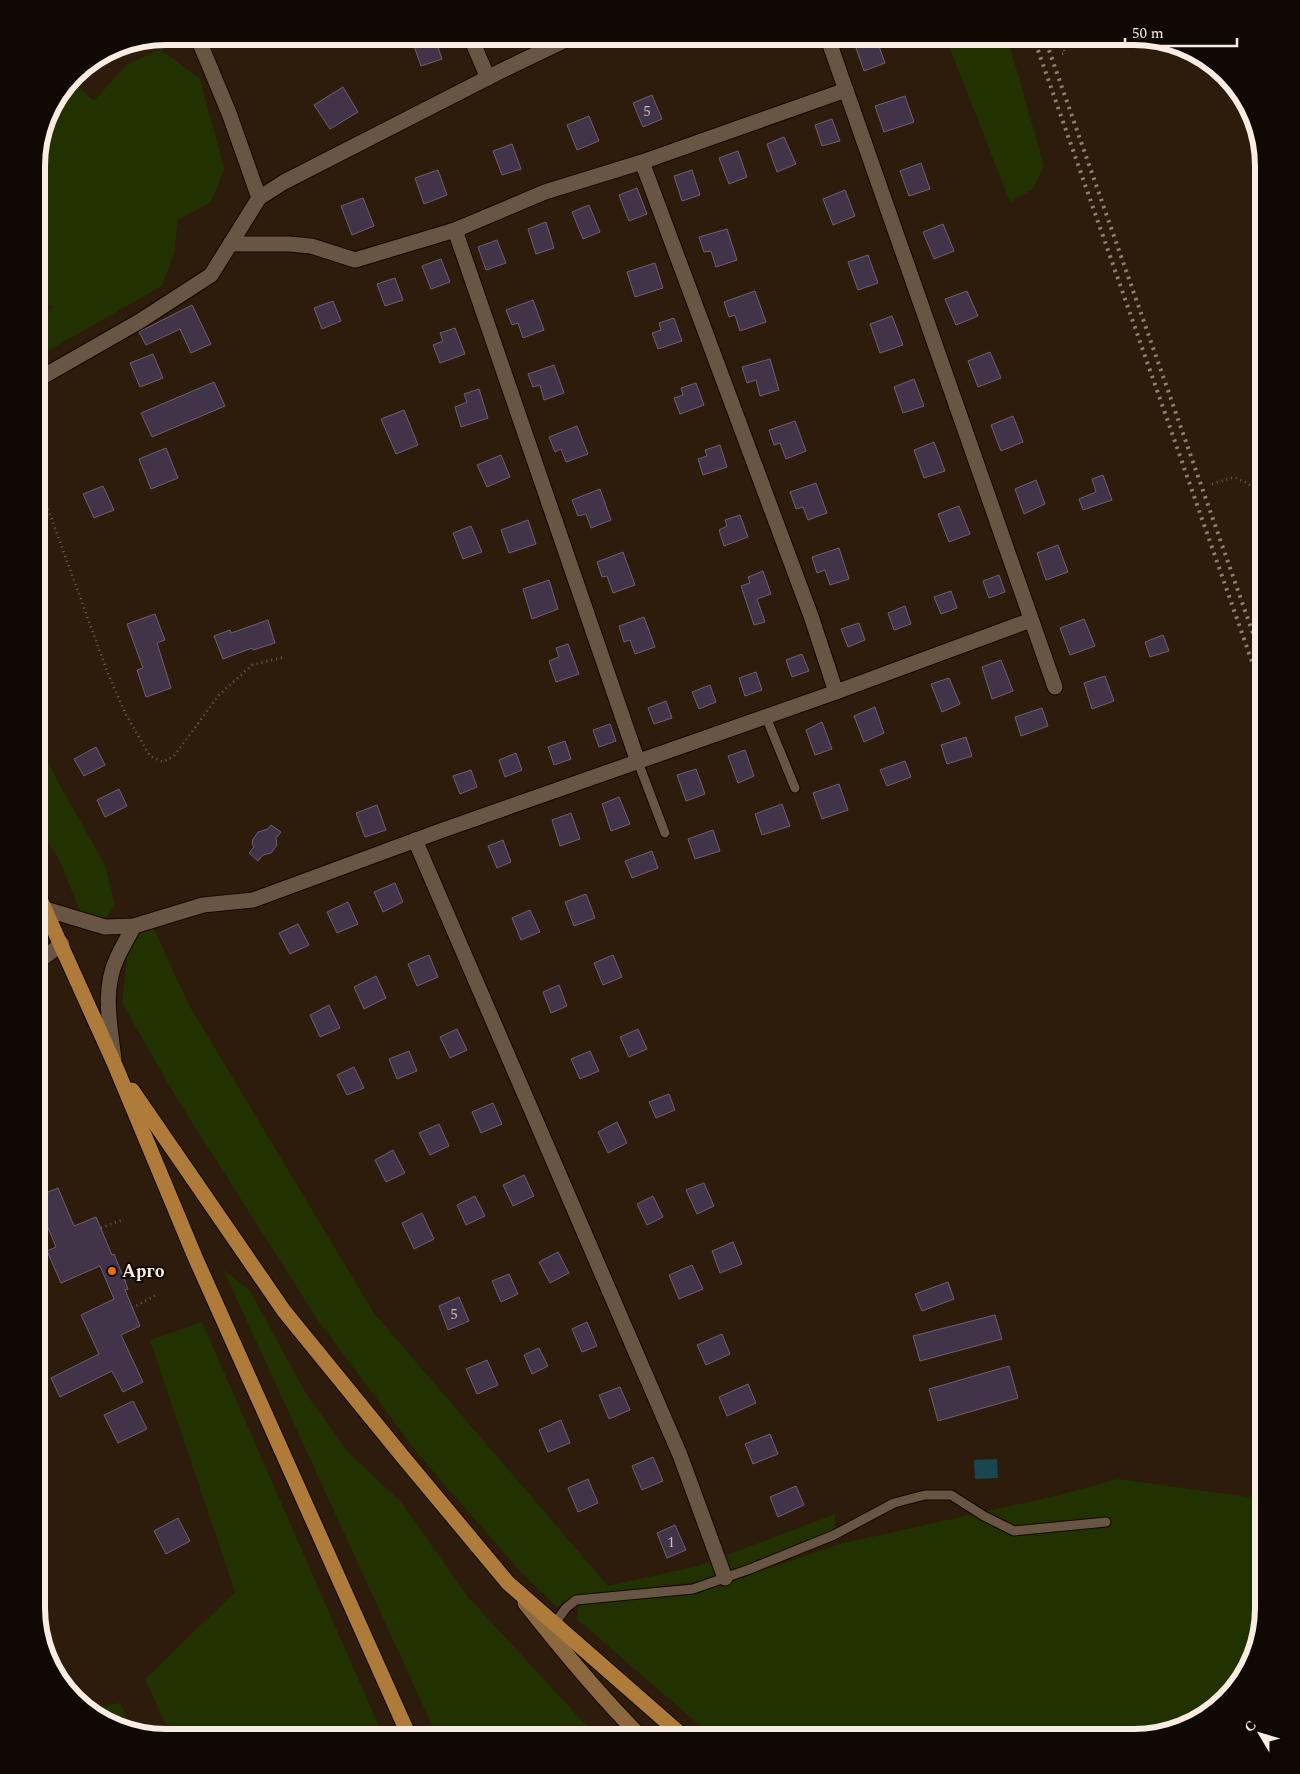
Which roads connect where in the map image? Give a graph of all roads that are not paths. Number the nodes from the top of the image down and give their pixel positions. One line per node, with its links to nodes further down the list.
1 (201, 45): 8 (street)
2 (474, 45): 5 (street)
3 (556, 45): 5 (street)
4 (830, 45): 6 (street)
5 (488, 78): 8 (street)
6 (846, 90): 7 (street); 12 (street)
7 (642, 162): 9 (street); 14 (street)
8 (259, 198): 10 (street)
9 (455, 230): 10 (street); 16 (street)
10 (230, 244): 11 (street)
11 (45, 375)
12 (1031, 620): 13 (street); 14 (street)
13 (1055, 687)
14 (836, 692): 15 (street)
15 (766, 716): 16 (street); 17 (lane)
16 (638, 762): 18 (lane); 19 (street)
17 (794, 788)
18 (665, 833)
19 (415, 840): 21 (street); 26 (street)
20 (45, 908): 21 (street); 22 (main road)
21 (134, 926): 24 (street)
22 (62, 944): 23 (street); 24 (main road)
23 (45, 956)
24 (115, 1065): 27 (main road); 29 (main road)
25 (1106, 1522): 26 (lane)
26 (725, 1578): 28 (lane)
27 (508, 1583): 28 (main road); 30 (main road)
28 (555, 1622): 31 (main road)
29 (406, 1729)
30 (633, 1729)
31 (675, 1729)

